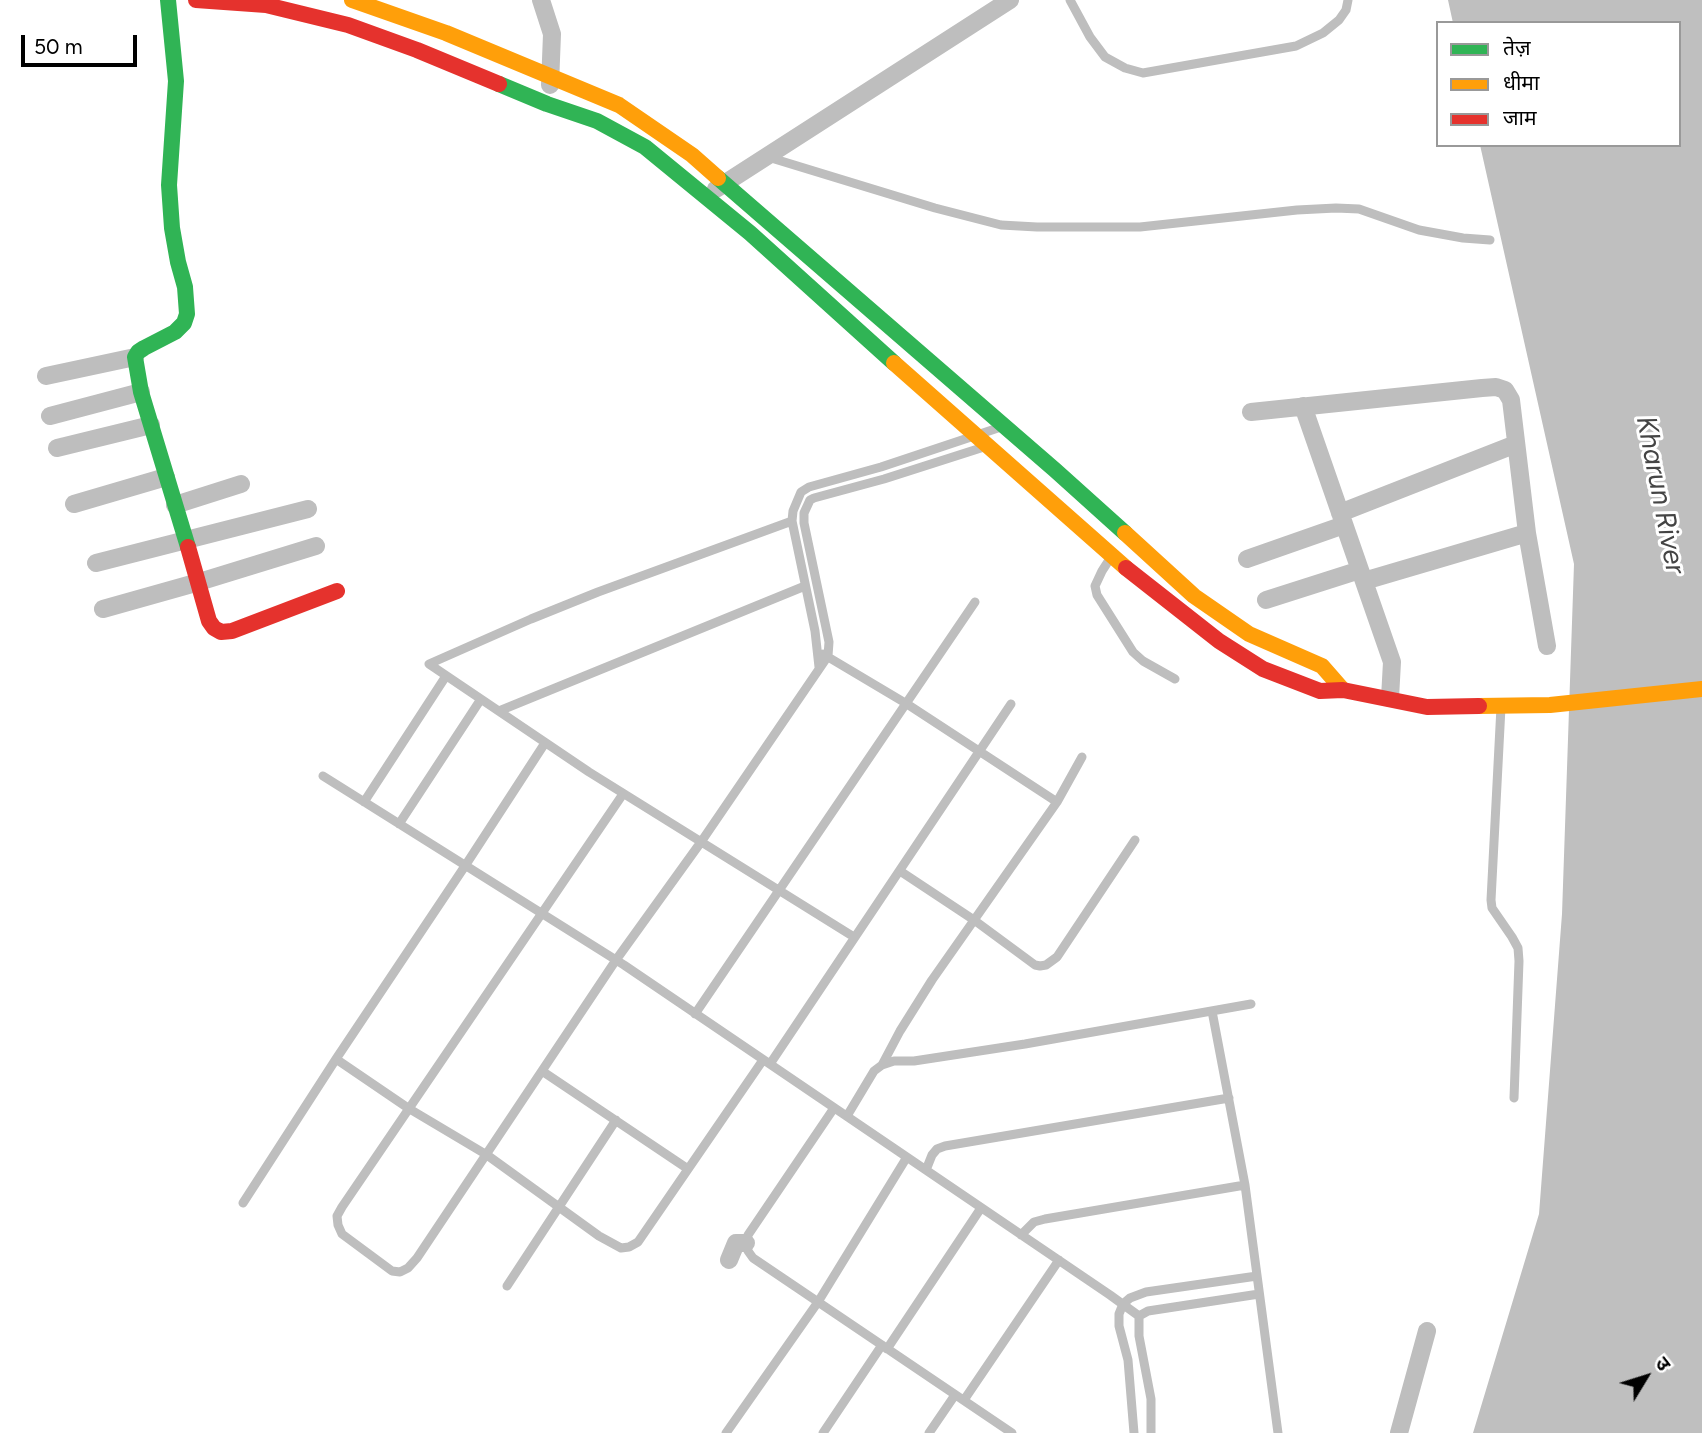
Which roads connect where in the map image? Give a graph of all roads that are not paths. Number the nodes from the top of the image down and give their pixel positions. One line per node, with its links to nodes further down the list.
1 (168, 0): 14 (street)
2 (196, 0): 9 (street)
3 (352, 0): 8 (street)
4 (1010, 0): 10 (street)
5 (1070, 0): 6 (lane)
6 (1348, 0)
7 (548, 3): 8 (street)
8 (551, 77): 9 (street); 11 (street)
9 (547, 104): 12 (street)
10 (767, 156): 11 (street); 13 (lane)
11 (725, 183): 12 (street); 21 (street)
12 (705, 197): 21 (street)
13 (1490, 240)
14 (135, 357): 15 (street); 16 (street)
15 (46, 376)
16 (141, 392): 19 (street); 20 (street)
17 (1303, 407): 18 (street); 22 (street); 29 (street)
18 (1251, 412)
19 (50, 416)
20 (151, 425): 23 (street); 24 (street)
21 (997, 437): 30 (lane); 34 (street); 44 (street); 48 (lane)
22 (1516, 444): 29 (street); 31 (street)
23 (57, 448)
24 (166, 477): 26 (street); 27 (street)
25 (241, 484): 27 (street)
26 (75, 504)
27 (175, 505): 32 (street)
28 (308, 509): 32 (street)
29 (1342, 519): 35 (street); 37 (street)
30 (792, 521): 39 (lane); 50 (lane)
31 (1527, 533): 37 (street); 46 (street)
32 (186, 541): 36 (street); 38 (street)
33 (316, 546): 38 (street)
34 (1111, 556): 45 (street); 51 (lane)
35 (1247, 559)
36 (96, 563)
37 (1362, 576): 41 (street); 54 (street)
38 (199, 582): 40 (street); 43 (street)
39 (805, 586): 47 (lane); 59 (lane)
40 (337, 591)
41 (1266, 600)
42 (975, 602): 56 (lane)
43 (103, 609)
44 (1231, 621): 45 (street); 53 (street)
45 (1219, 641): 53 (street)
46 (1547, 646)
47 (818, 652): 48 (lane); 49 (lane)
48 (828, 656): 49 (lane); 56 (lane)
49 (819, 667): 69 (lane)
50 (446, 676): 55 (lane); 65 (lane)
51 (1175, 679)
52 (1702, 689): 58 (street)
53 (1342, 690): 54 (street)
54 (1390, 698): 58 (street)
55 (481, 699): 59 (lane); 67 (lane)
56 (906, 704): 61 (lane); 72 (lane)
57 (1011, 704): 61 (lane)
58 (1502, 706): 87 (lane)
59 (499, 712): 60 (lane)
60 (545, 743): 64 (lane); 70 (lane)
61 (980, 752): 66 (lane); 71 (lane)
62 (1082, 757): 66 (lane)
63 (323, 776): 65 (lane)
64 (623, 793): 69 (lane); 73 (lane)
65 (364, 802): 67 (lane)
66 (1057, 802): 74 (lane)
67 (399, 824): 70 (lane)
68 (1135, 840): 77 (lane)
69 (701, 842): 72 (lane); 76 (lane)
70 (465, 866): 73 (lane); 82 (lane)
71 (900, 871): 74 (lane); 75 (lane)
72 (779, 891): 75 (lane); 81 (lane)
73 (541, 914): 76 (lane); 88 (lane)
74 (974, 920): 77 (lane); 84 (lane)
75 (854, 937): 83 (lane)
76 (616, 960): 81 (lane); 85 (lane)
77 (1040, 966): 78 (lane)
78 (1029, 973)
79 (1251, 1004): 80 (lane)
80 (1212, 1011): 84 (lane); 86 (lane)
81 (695, 1014): 83 (lane)
82 (336, 1059): 88 (lane); 97 (lane)
83 (766, 1062): 89 (lane); 94 (lane)
84 (883, 1065): 90 (lane)
85 (542, 1071): 91 (lane); 92 (lane)
86 (1229, 1098): 95 (lane); 96 (lane)
87 (1514, 1098)
88 (408, 1108): 92 (lane); 92 (lane)
89 (834, 1108): 90 (lane); 101 (lane)
90 (847, 1116): 93 (lane)
91 (616, 1120): 94 (lane); 98 (lane)
92 (487, 1155): 98 (lane)
93 (907, 1157): 95 (lane); 107 (lane)
94 (688, 1169): 98 (lane)
95 (926, 1170): 99 (lane)
96 (1245, 1185): 100 (lane); 104 (lane)
97 (243, 1203)
98 (559, 1207): 105 (lane)
99 (981, 1208): 100 (lane); 111 (lane)
100 (1021, 1235): 103 (lane)
101 (746, 1243): 102 (street); 107 (lane)
102 (729, 1259)
103 (1059, 1260): 108 (lane); 112 (lane)
104 (1257, 1276): 106 (lane); 108 (lane)
105 (507, 1286)
106 (1259, 1294): 109 (lane); 119 (lane)
107 (818, 1302): 111 (lane); 113 (lane)
108 (1123, 1304): 109 (lane); 117 (lane)
109 (1139, 1316): 118 (lane)
110 (1427, 1331): 120 (street)
111 (885, 1347): 112 (lane); 114 (lane)
112 (959, 1397): 115 (lane); 116 (lane)
113 (726, 1433)
114 (823, 1433)
115 (929, 1433)
116 (1012, 1433)
117 (1134, 1433)
118 (1151, 1433)
119 (1278, 1433)
120 (1399, 1433)

